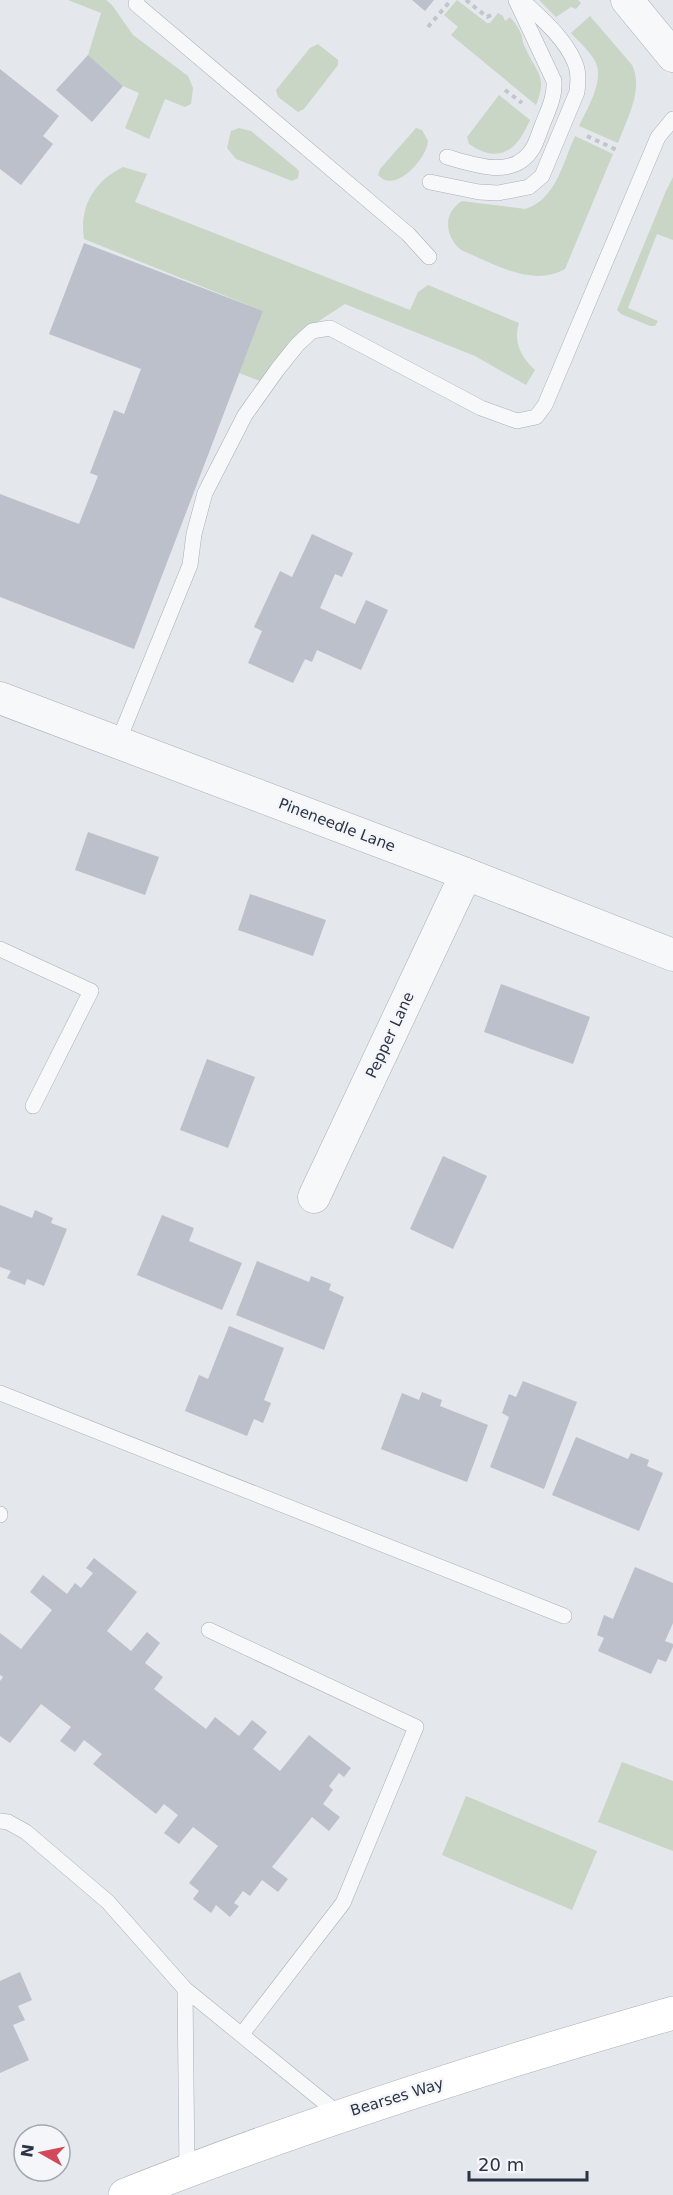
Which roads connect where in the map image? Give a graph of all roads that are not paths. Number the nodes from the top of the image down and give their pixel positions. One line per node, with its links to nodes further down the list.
1 (137, 0): 9 (lane)
2 (516, 0): 7 (lane)
3 (522, 0): 8 (lane)
4 (627, 0): 5 (street)
5 (673, 56)
6 (673, 119): 11 (lane)
7 (447, 157)
8 (430, 182)
9 (429, 256)
10 (0, 698): 11 (street, Pineneedle Lane)
11 (118, 742): 12 (street, Pineneedle Lane)
12 (466, 874): 14 (street, Pineneedle Lane); 16 (street, Pepper Lane)
13 (0, 949): 15 (lane)
14 (673, 955)
15 (33, 1106)
16 (314, 1197)
17 (0, 1393): 18 (lane)
18 (564, 1616)
19 (208, 1630): 23 (lane)
20 (0, 1821): 21 (lane)
21 (185, 1989): 23 (lane); 25 (lane)
22 (673, 2013): 24 (main road, Bearses Way)
23 (242, 2034): 24 (lane)
24 (340, 2115): 25 (main road, Bearses Way)
25 (187, 2170): 26 (main road, Bearses Way)
26 (125, 2195)

